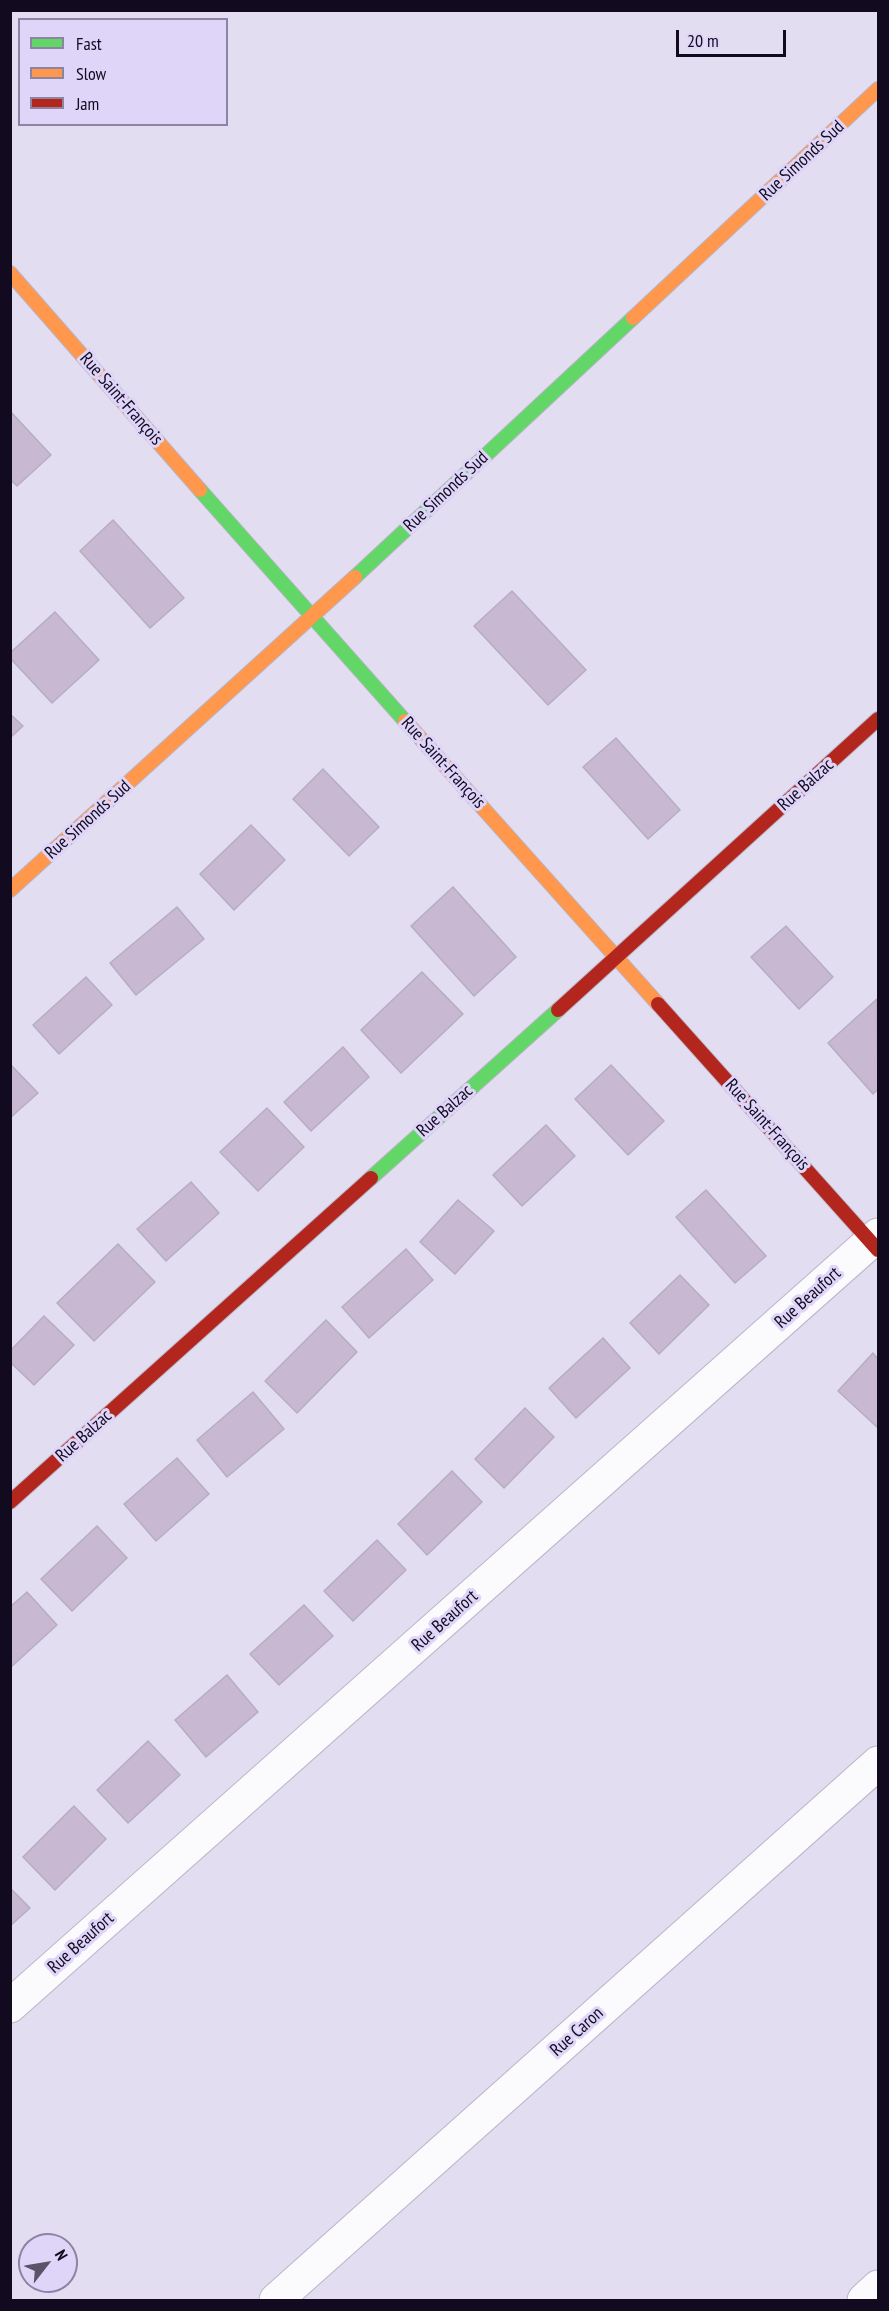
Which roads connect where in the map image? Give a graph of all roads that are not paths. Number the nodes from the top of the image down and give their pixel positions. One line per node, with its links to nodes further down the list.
1 (879, 89): 3 (street, Rue Simonds Sud)
2 (10, 273): 3 (street, Rue Saint-François)
3 (312, 617): 5 (street, Rue Simonds Sud); 6 (street, Rue Saint-François)
4 (879, 719): 6 (street, Rue Balzac)
5 (10, 890)
6 (616, 957): 7 (street, Rue Saint-François); 8 (street, Rue Balzac)
7 (876, 1242): 10 (street, Rue Beaufort)
8 (10, 1502)
9 (879, 1762): 12 (street, Rue Caron)
10 (10, 2006)
11 (879, 2288): 13 (street)
12 (276, 2301)
13 (864, 2301)

